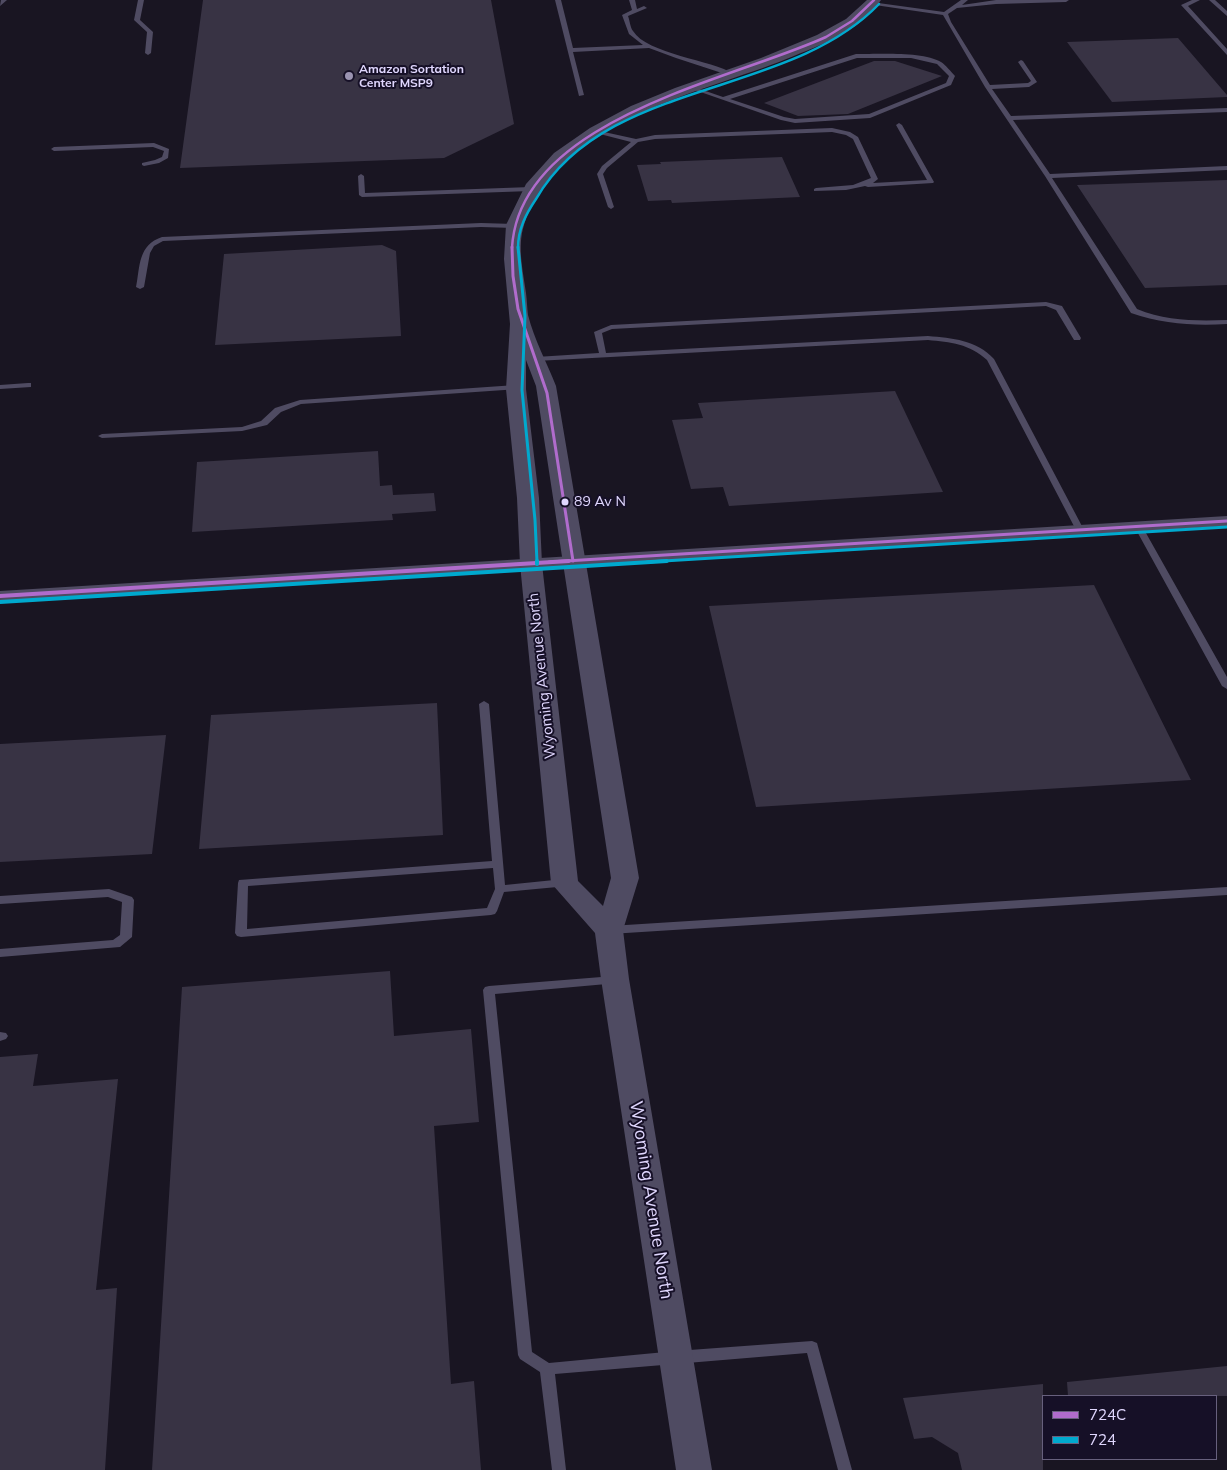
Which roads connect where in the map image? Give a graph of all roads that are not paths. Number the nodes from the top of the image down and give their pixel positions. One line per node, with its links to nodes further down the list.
1 (4, 0): 10 (lane)
2 (141, 0): 20 (lane)
3 (558, 0): 19 (lane)
4 (632, 0): 15 (lane)
5 (965, 0): 14 (lane)
6 (1066, 0): 14 (lane)
7 (1198, 0): 21 (lane)
8 (1212, 0): 11 (lane)
9 (873, 2): 16 (lane); 23 (street, Wyoming Avenue North)
10 (0, 4)
11 (1220, 6): 12 (lane); 17 (lane)
12 (1227, 6)
13 (644, 8): 15 (lane)
14 (954, 8): 16 (lane)
15 (635, 10): 18 (lane)
16 (945, 14): 24 (lane)
17 (1227, 14)
18 (650, 46): 19 (lane); 23 (lane)
19 (570, 50): 26 (lane)
20 (148, 53)
21 (1227, 53)
22 (1021, 62): 24 (lane)
23 (731, 74): 25 (street, Wyoming Avenue North)
24 (988, 87): 29 (lane)
25 (692, 88): 27 (lane); 31 (street, Wyoming Avenue North)
26 (581, 94)
27 (723, 99): 27 (lane)
28 (1227, 110): 29 (lane)
29 (1008, 118): 37 (lane)
30 (899, 125): 38 (lane)
31 (595, 132): 32 (lane); 39 (street, Wyoming Avenue North)
32 (636, 141): 38 (lane); 41 (lane)
33 (54, 149): 34 (lane)
34 (144, 164)
35 (1227, 168): 37 (lane)
36 (361, 176): 39 (lane)
37 (1048, 176): 45 (lane)
38 (864, 186): 40 (lane)
39 (531, 189): 42 (street, Wyoming Avenue North)
40 (816, 190)
41 (610, 207)
42 (514, 226): 43 (lane); 44 (street, Wyoming Avenue North)
43 (140, 287)
44 (519, 315): 48 (street, Wyoming Avenue North); 51 (street, Wyoming Avenue North)
45 (1227, 322)
46 (1077, 338): 47 (lane)
47 (603, 356): 48 (lane); 55 (lane)
48 (536, 359): 56 (street, Wyoming Avenue North)
49 (28, 385): 50 (lane)
50 (0, 387)
51 (516, 387): 52 (lane); 57 (street, Wyoming Avenue North)
52 (102, 436)
53 (1227, 521): 54 (street)
54 (1138, 526): 55 (street); 59 (lane)
55 (1080, 530): 56 (street)
56 (573, 561): 57 (street); 66 (street, Wyoming Avenue North)
57 (531, 564): 58 (street); 62 (street, Wyoming Avenue North)
58 (0, 596)
59 (1227, 686)
60 (484, 704): 61 (lane)
61 (498, 864): 63 (lane); 63 (lane)
62 (565, 883): 63 (lane); 66 (street)
63 (500, 889)
64 (1227, 891): 66 (lane)
65 (0, 900): 67 (lane)
66 (609, 930): 68 (street, Wyoming Avenue North)
67 (0, 953)
68 (615, 980): 69 (street, Wyoming Avenue North); 70 (lane)
69 (676, 1357): 70 (lane); 72 (street, Wyoming Avenue North); 73 (lane)
70 (547, 1369): 71 (lane)
71 (559, 1470)
72 (694, 1470)
73 (845, 1470)

